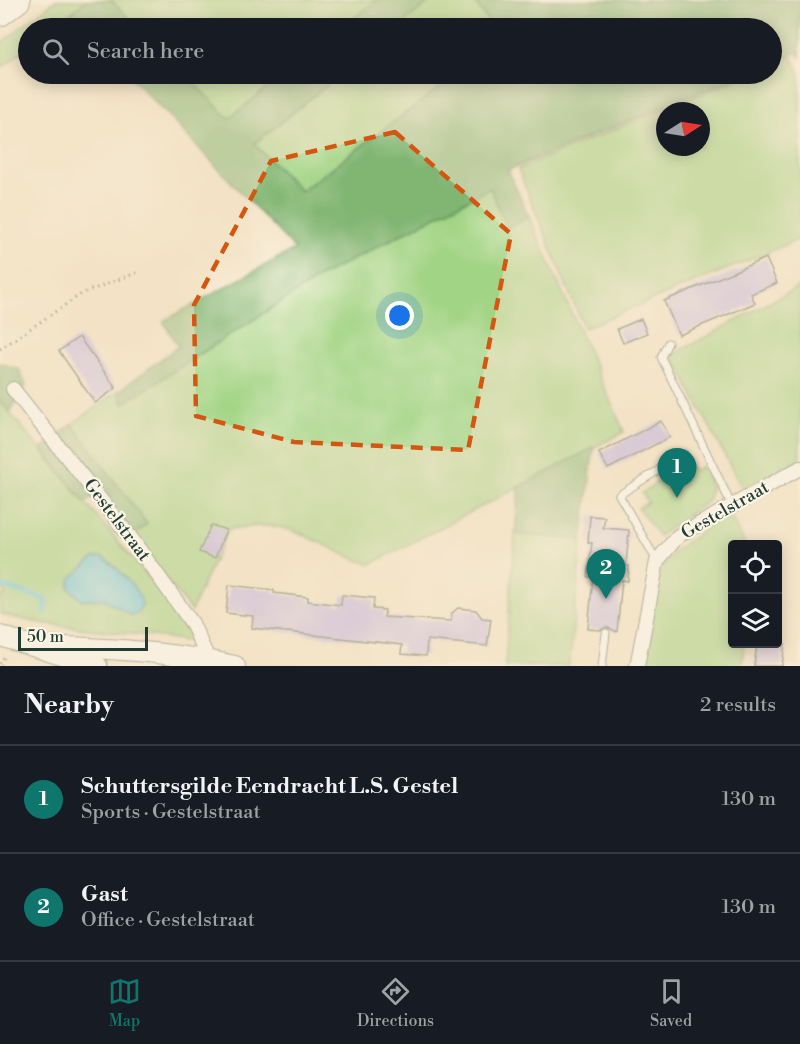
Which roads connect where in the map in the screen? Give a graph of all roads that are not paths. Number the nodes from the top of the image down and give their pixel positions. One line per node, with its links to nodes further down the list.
1 (17, 0): 2 (highway)
2 (0, 13)
3 (668, 344): 7 (lane)
4 (13, 389): 12 (street, Gestelstraat)
5 (684, 454): 8 (lane)
6 (800, 468): 7 (street, Gestelstraat)
7 (732, 504): 8 (street, Gestelstraat)
8 (657, 561): 16 (street, Gestelstraat)
9 (606, 633): 15 (lane)
10 (0, 636): 11 (main road)
11 (36, 646): 12 (main road); 13 (main road)
12 (210, 662): 14 (main road)
13 (97, 666)
14 (235, 666)
15 (602, 666)
16 (637, 666)

